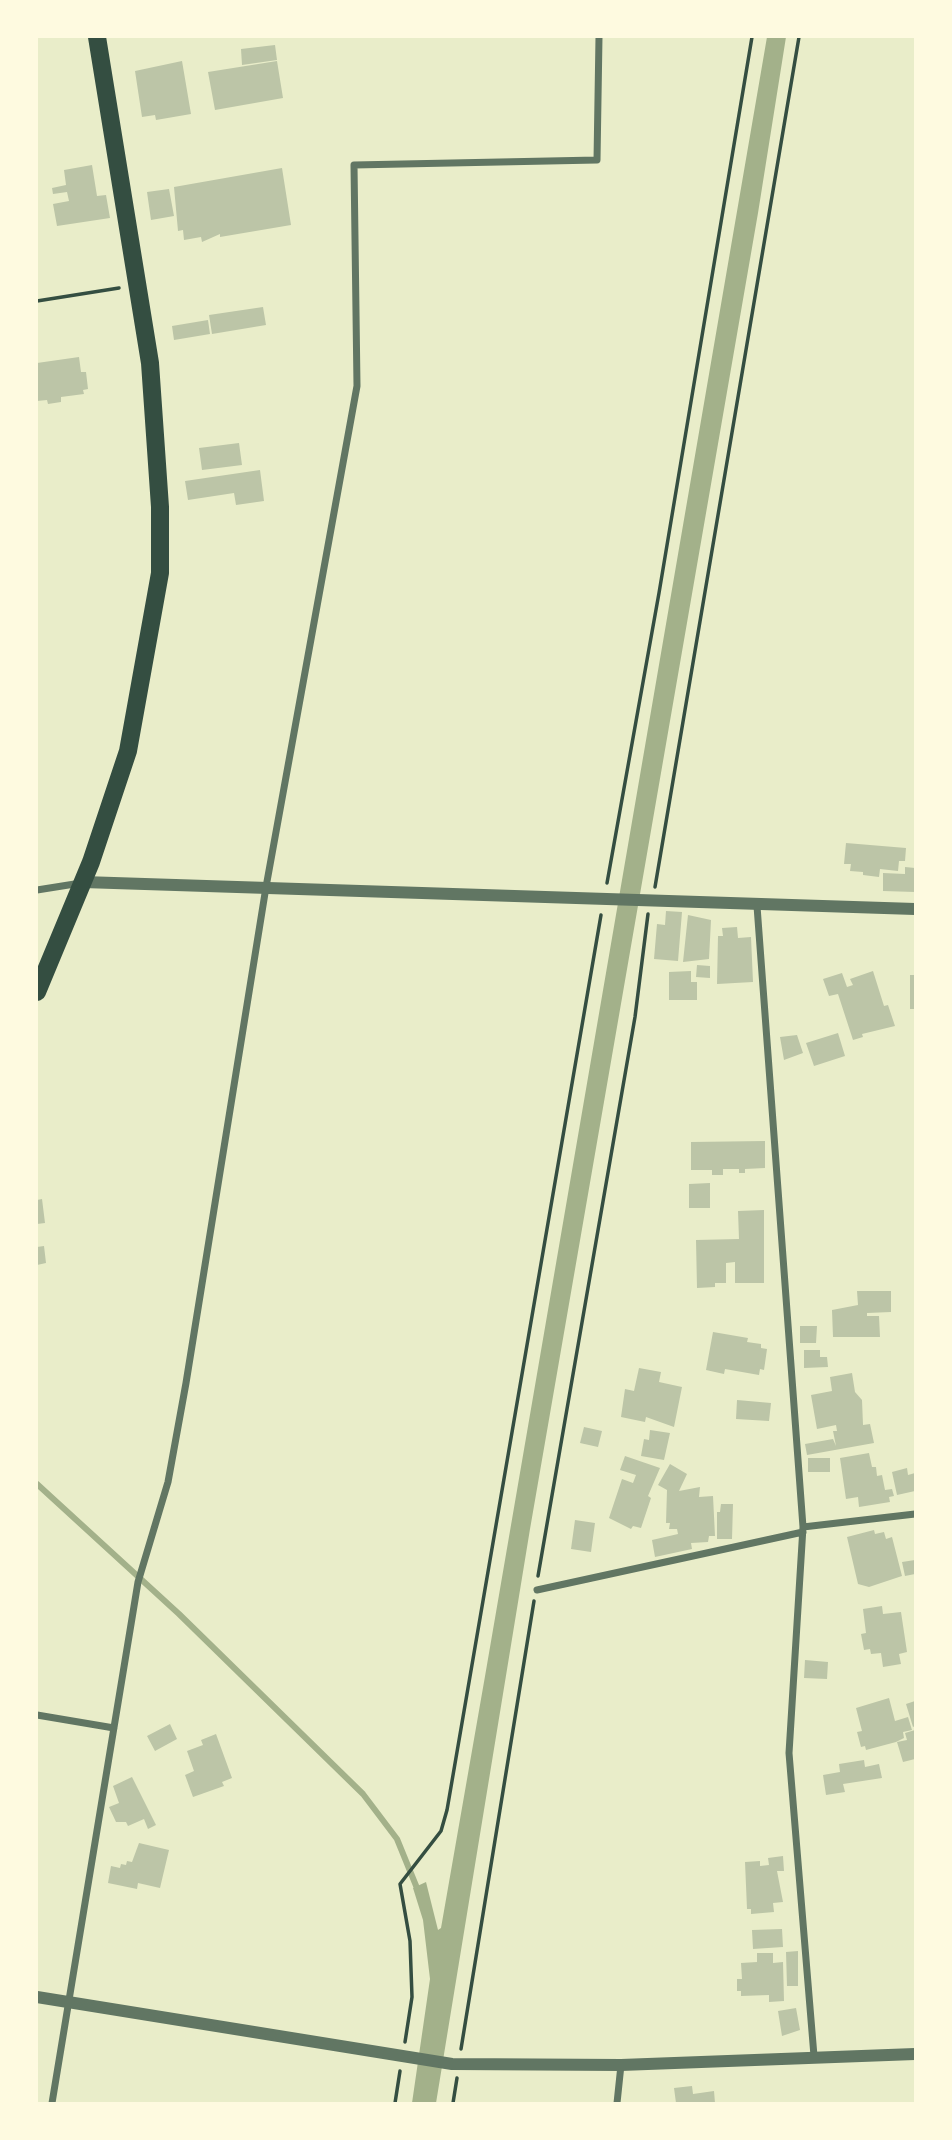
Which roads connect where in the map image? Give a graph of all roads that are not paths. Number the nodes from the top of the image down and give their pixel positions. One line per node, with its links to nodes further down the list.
1 (97, 37): 3 (main road)
2 (599, 37): 4 (street)
3 (83, 882): 4 (street); 5 (street); 8 (main road)
4 (266, 887): 6 (street); 13 (street)
5 (37, 890)
6 (757, 906): 7 (street); 10 (street)
7 (915, 909)
8 (37, 992)
9 (915, 1514): 10 (street)
10 (803, 1529): 11 (street); 17 (street)
11 (537, 1590)
12 (37, 1715): 13 (street)
13 (114, 1727): 15 (street)
14 (37, 1997): 15 (street)
15 (69, 2002): 18 (street); 19 (street)
16 (915, 2054): 17 (street)
17 (814, 2056): 18 (street)
18 (621, 2065): 20 (street)
19 (52, 2103)
20 (617, 2103)

